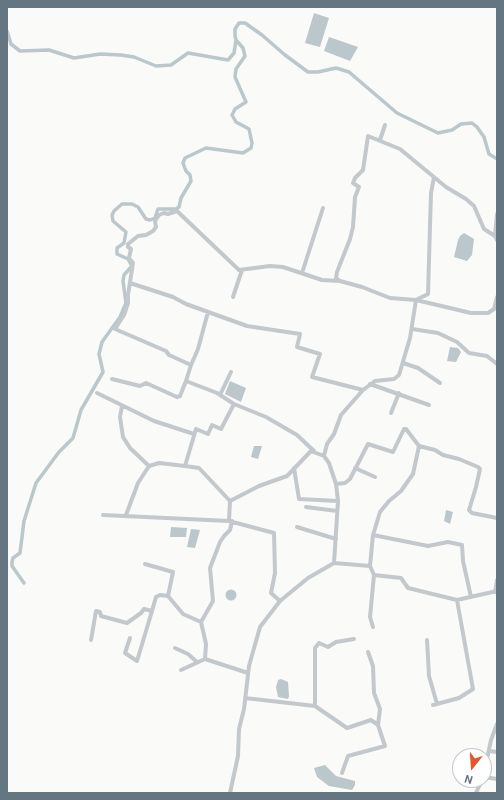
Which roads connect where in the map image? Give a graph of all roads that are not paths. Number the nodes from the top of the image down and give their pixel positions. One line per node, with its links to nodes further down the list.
1 (384, 125): 2 (street)
2 (380, 140): 3 (street); 10 (street)
3 (434, 177): 6 (street); 14 (street)
4 (323, 208): 9 (street)
5 (497, 214): 6 (street)
6 (495, 236): 7 (street)
7 (497, 240)
8 (242, 270): 9 (street); 11 (street); 12 (street)
9 (302, 273): 10 (street)
10 (340, 281): 14 (street)
11 (130, 283): 15 (street); 19 (street)
12 (234, 297)
13 (497, 297): 14 (street)
14 (416, 300): 16 (street)
15 (208, 312): 19 (street); 25 (street)
16 (412, 329): 17 (street); 18 (street)
17 (403, 363): 23 (street); 24 (street)
18 (497, 364)
19 (191, 365): 22 (street)
20 (231, 372): 28 (street)
21 (112, 379): 22 (street)
22 (186, 381): 28 (street)
23 (440, 383)
24 (370, 384): 25 (street); 27 (street)
25 (363, 390): 36 (street)
26 (97, 393): 31 (street)
27 (399, 393): 30 (street); 32 (street)
28 (220, 395): 29 (street)
29 (234, 404): 33 (street); 35 (street)
30 (429, 405)
31 (122, 406): 33 (street); 37 (street)
32 (391, 413)
33 (194, 434): 38 (street)
34 (419, 446): 40 (street); 49 (street); 52 (street)
35 (314, 451): 36 (street); 39 (street)
36 (324, 456): 42 (street)
37 (149, 466): 38 (street); 48 (street)
38 (185, 466): 43 (street)
39 (294, 468): 43 (street); 44 (street)
40 (355, 468): 41 (street); 42 (street)
41 (375, 477)
42 (336, 484): 44 (street)
43 (230, 501): 50 (street)
44 (338, 501): 46 (street)
45 (306, 508): 46 (street)
46 (337, 511): 53 (street)
47 (103, 515): 48 (street)
48 (126, 515): 50 (street)
49 (497, 518)
50 (230, 521): 63 (street); 65 (street)
51 (297, 527): 53 (street)
52 (373, 535): 56 (street); 61 (street)
53 (336, 539): 54 (street)
54 (334, 563): 56 (street); 63 (street)
55 (145, 564): 60 (street)
56 (370, 566): 57 (street)
57 (374, 575): 62 (street); 66 (street)
58 (497, 580): 59 (street)
59 (496, 591): 61 (street)
60 (168, 596): 64 (street); 65 (street)
61 (471, 597): 62 (street)
62 (457, 600): 70 (street)
63 (280, 601): 76 (street)
64 (152, 612): 67 (street); 69 (street)
65 (201, 622): 73 (street)
66 (373, 627)
67 (130, 638)
68 (354, 639): 78 (street)
69 (91, 640)
70 (427, 640)
71 (175, 648): 74 (street)
72 (368, 652): 80 (street)
73 (205, 659): 74 (street); 76 (street)
74 (197, 662): 75 (street)
75 (181, 670)
76 (248, 673): 77 (street)
77 (245, 698): 78 (street); 84 (street)
78 (315, 706): 80 (street)
79 (497, 724): 81 (street)
80 (378, 725): 82 (street)
81 (490, 748)
82 (342, 773)
83 (225, 793): 84 (street)
84 (231, 793)

